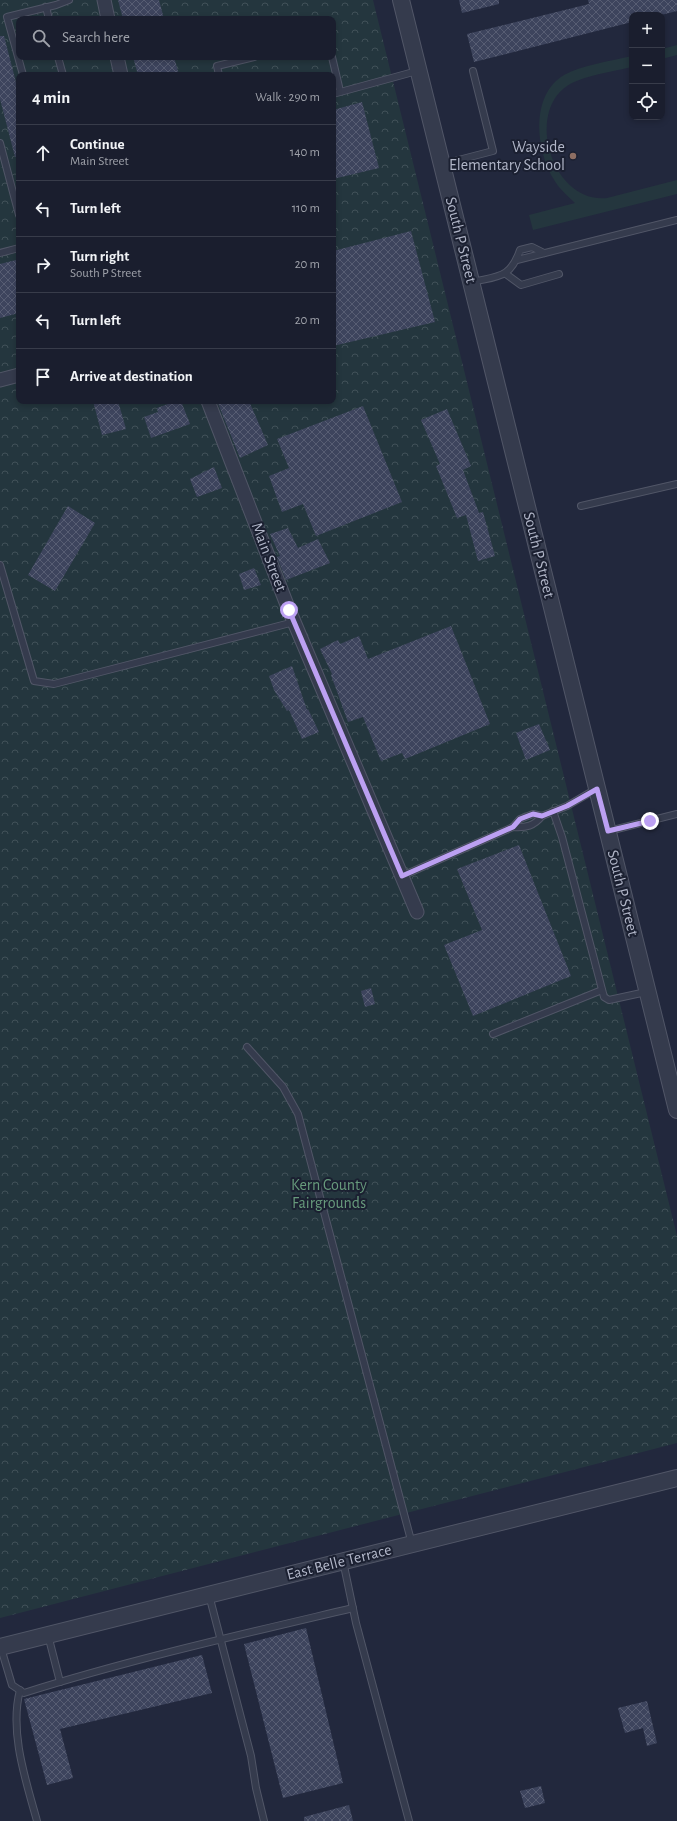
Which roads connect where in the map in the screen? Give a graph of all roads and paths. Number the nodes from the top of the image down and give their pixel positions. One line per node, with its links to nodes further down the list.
1 (69, 0): 4 (lane)
2 (104, 0): 6 (street)
3 (402, 0): 15 (street, South P Street)
4 (46, 7): 5 (lane); 7 (lane)
5 (48, 16)
6 (107, 16)
7 (7, 17): 8 (lane); 9 (lane)
8 (0, 19)
9 (16, 50)
10 (19, 60): 17 (lane)
11 (59, 60): 18 (lane)
12 (118, 60): 19 (street)
13 (242, 60): 20 (lane)
14 (333, 60): 21 (lane)
15 (419, 70): 23 (lane); 26 (street, South P Street)
16 (473, 71): 26 (lane)
17 (22, 72)
18 (61, 72)
19 (120, 72)
20 (218, 72)
21 (336, 72)
22 (336, 74): 23 (lane)
23 (340, 91): 24 (lane)
24 (336, 93)
25 (0, 143): 27 (lane)
26 (442, 164): 33 (street, South P Street)
27 (16, 204)
28 (677, 220): 31 (lane)
29 (16, 249): 30 (lane)
30 (0, 253)
31 (506, 274): 32 (lane); 33 (lane)
32 (559, 274)
33 (471, 282): 41 (street, South P Street)
34 (16, 376): 35 (street)
35 (0, 380)
36 (209, 404): 40 (street, Main Street)
37 (677, 484): 38 (lane)
38 (581, 506)
39 (0, 565): 40 (lane)
40 (294, 622): 47 (street, Main Street)
41 (597, 789): 42 (lane); 46 (street, South P Street)
42 (553, 811): 44 (lane); 49 (lane)
43 (677, 814): 46 (lane)
44 (542, 816): 45 (lane); 45 (lane)
45 (513, 827): 47 (lane)
46 (608, 831): 50 (street, South P Street)
47 (402, 876): 48 (street, Main Street)
48 (417, 912)
49 (602, 990): 50 (lane); 51 (lane)
50 (648, 992): 53 (street, South P Street)
51 (493, 1034)
52 (247, 1046): 55 (lane)
53 (677, 1110)
54 (677, 1478): 55 (street, East Belle Terrace)
55 (412, 1544): 56 (street, East Belle Terrace)
56 (343, 1561): 57 (street, East Belle Terrace); 58 (lane)
57 (209, 1595): 59 (street, East Belle Terrace); 60 (lane)
58 (353, 1608): 60 (lane); 66 (lane)
59 (48, 1635): 61 (street, East Belle Terrace); 62 (lane)
60 (221, 1640): 62 (lane); 65 (lane)
61 (0, 1647): 63 (lane)
62 (60, 1682): 63 (lane)
63 (20, 1690): 64 (lane)
64 (37, 1821)
65 (264, 1821)
66 (410, 1821)

